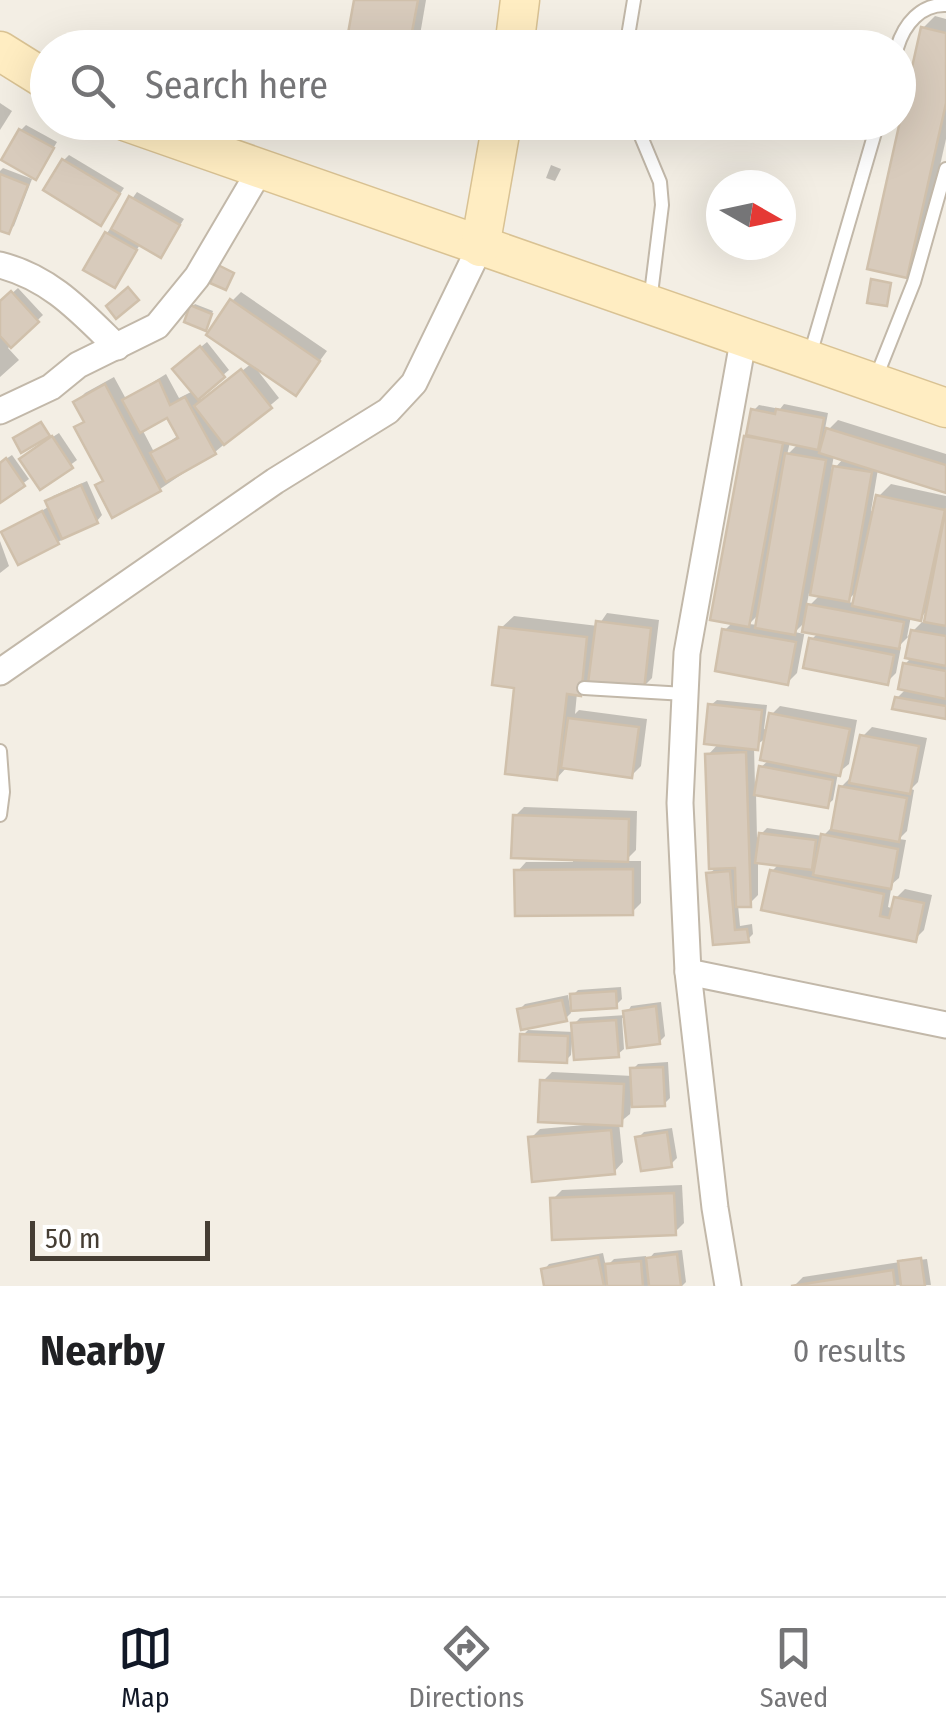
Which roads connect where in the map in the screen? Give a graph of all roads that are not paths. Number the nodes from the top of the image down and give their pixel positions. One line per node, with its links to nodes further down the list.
1 (520, 0): 4 (main road)
2 (634, 0): 5 (lane)
3 (946, 5): 6 (lane)
4 (516, 30)
5 (629, 30)
6 (908, 30)
7 (0, 52): 8 (main road)
8 (30, 70)
9 (178, 140): 14 (main road)
10 (499, 140): 15 (main road)
11 (642, 140): 17 (lane)
12 (873, 140): 20 (lane)
13 (946, 169): 21 (lane)
14 (260, 170): 15 (main road); 19 (street)
15 (480, 247): 17 (main road); 24 (street)
16 (0, 266): 19 (street)
17 (650, 304): 18 (main road)
18 (744, 336): 20 (main road); 26 (street)
19 (117, 347): 23 (street)
20 (809, 359): 21 (main road)
21 (874, 382): 22 (main road)
22 (946, 408)
23 (0, 410)
24 (0, 672)
25 (584, 688): 26 (lane)
26 (685, 694): 29 (street)
27 (0, 752): 28 (lane)
28 (0, 814)
29 (688, 972): 30 (street); 31 (street)
30 (946, 1025)
31 (728, 1286)

